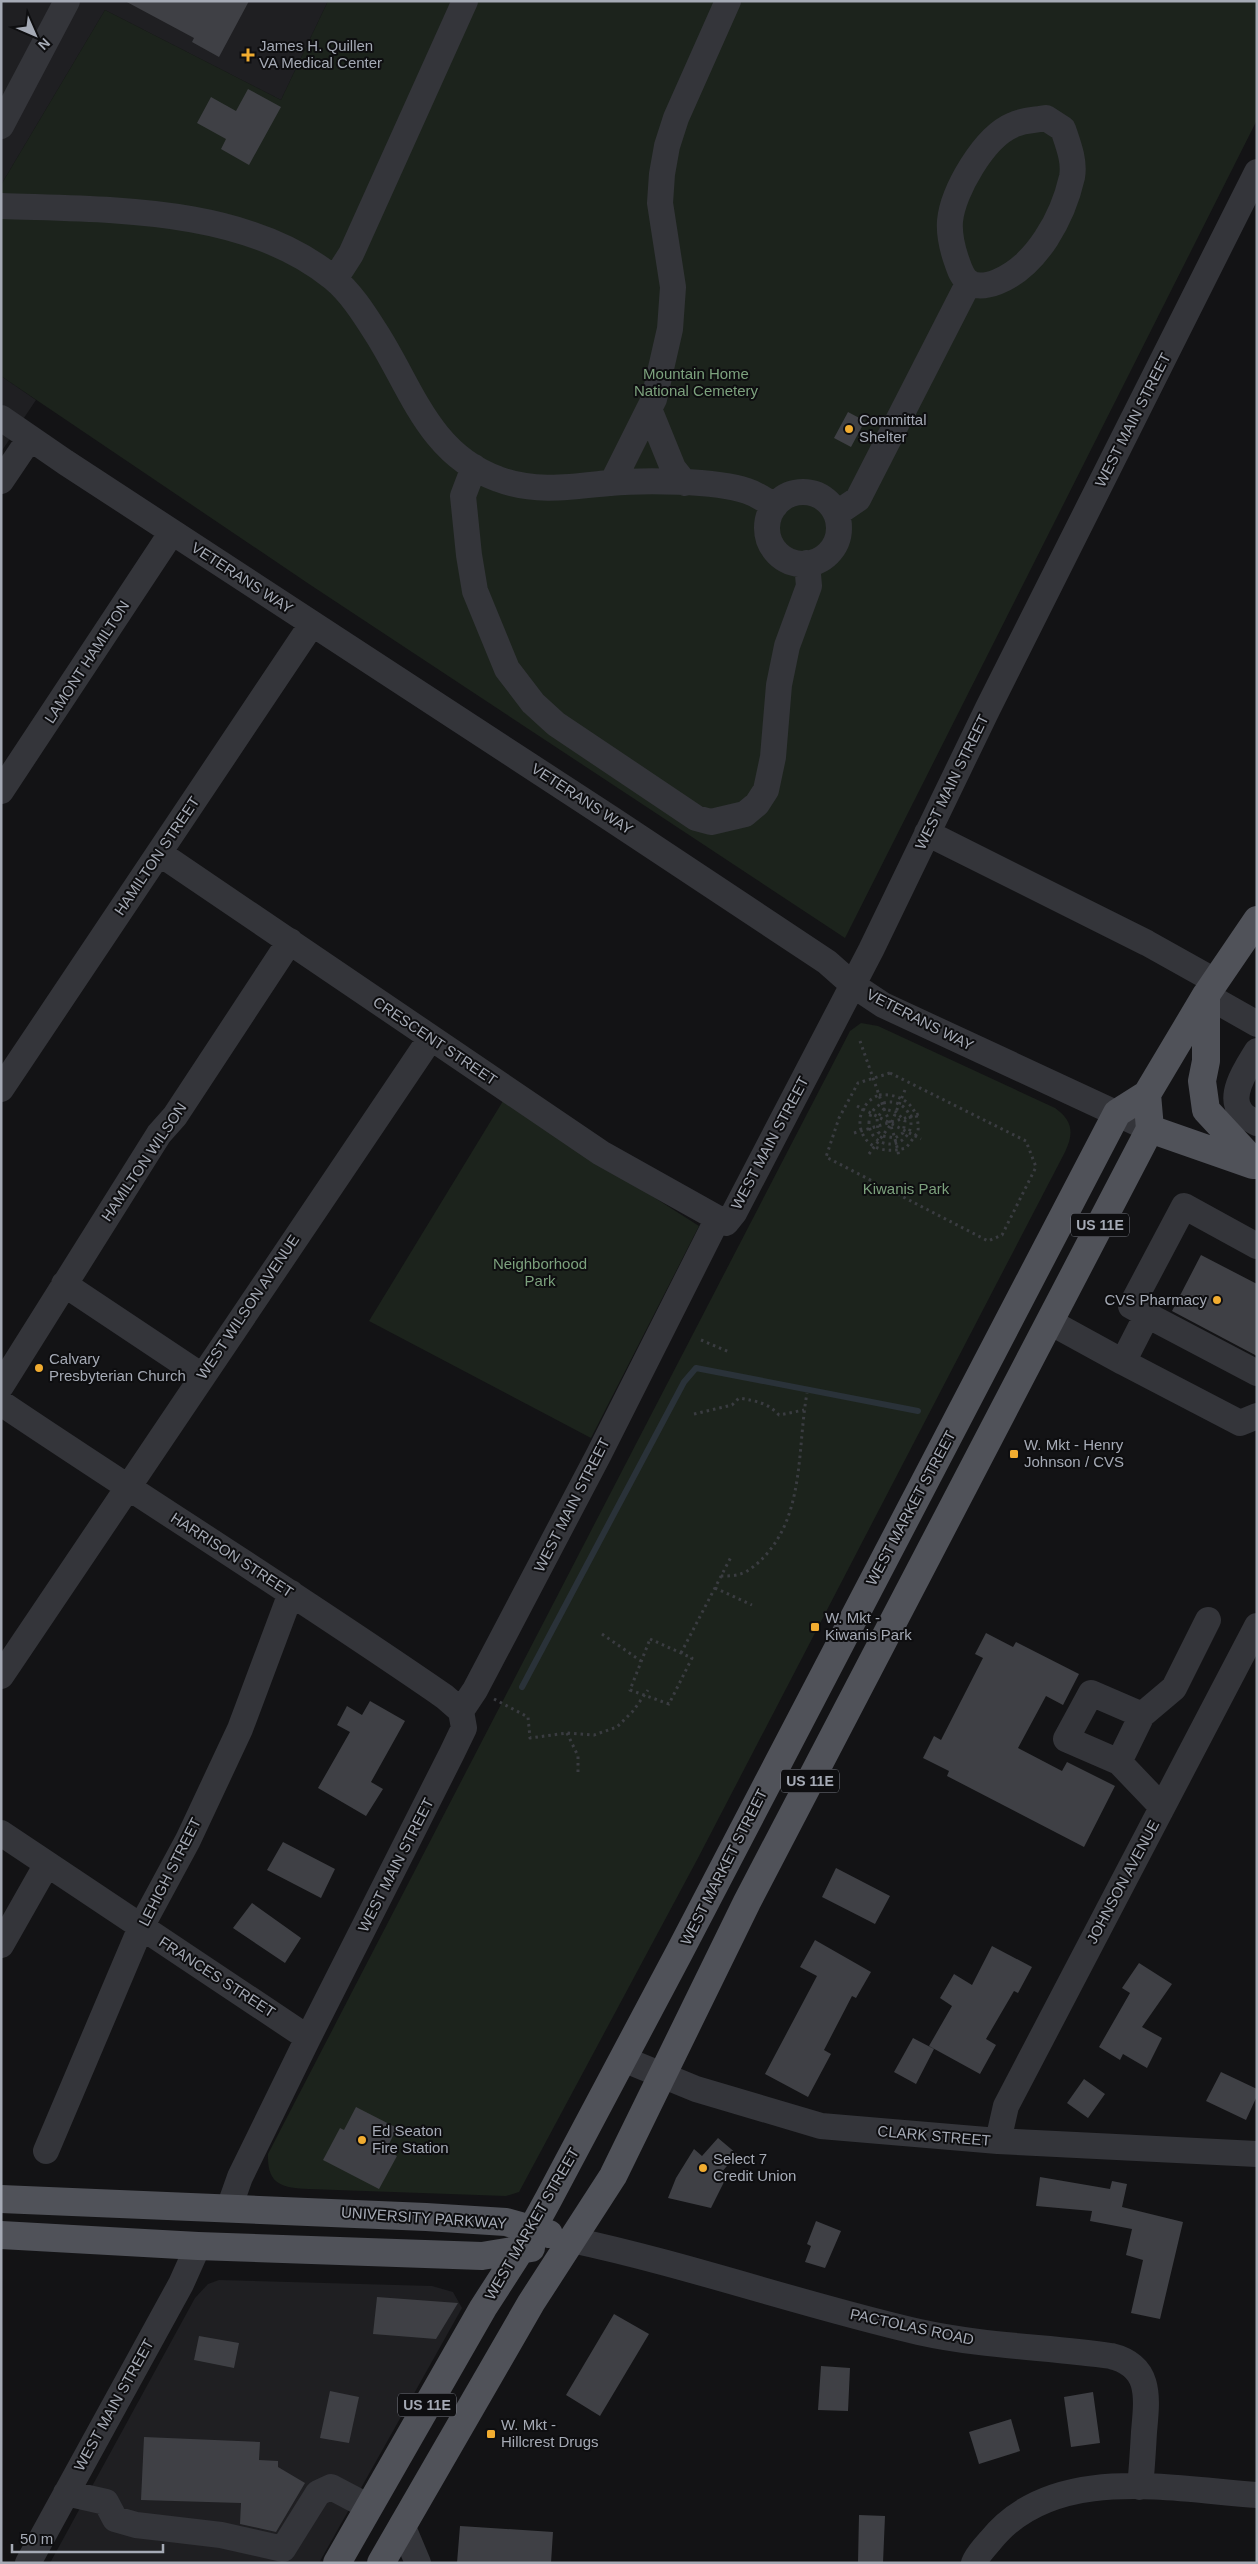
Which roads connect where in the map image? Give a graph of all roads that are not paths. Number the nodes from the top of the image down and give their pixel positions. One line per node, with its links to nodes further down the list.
1 (67, 1): 4 (street)
2 (465, 1): 7 (street)
3 (728, 1): 9 (street)
4 (1, 126)
5 (1257, 172): 22 (street, WEST MAIN STREET)
6 (1, 206): 7 (street)
7 (335, 279): 12 (street)
8 (968, 282): 8 (street); 17 (street)
9 (649, 410): 14 (street); 15 (street)
10 (1, 418): 11 (street, VETERANS WAY)
11 (30, 438): 13 (street); 18 (street, VETERANS WAY)
12 (474, 467): 14 (street); 19 (street)
13 (1, 481)
14 (612, 483): 15 (street)
15 (685, 483): 16 (street)
16 (775, 506): 17 (street); 19 (street)
17 (836, 514): 19 (street)
18 (172, 532): 20 (street, VETERANS WAY); 21 (street, LAMONT HAMILTON)
19 (807, 563)
20 (312, 624): 23 (street, HAMILTON STREET); 26 (street, VETERANS WAY)
21 (1, 791)
22 (927, 834): 26 (street, WEST MAIN STREET); 27 (street)
23 (159, 853): 25 (street, CRESCENT STREET); 31 (street, HAMILTON STREET)
24 (1257, 920): 27 (main road)
25 (290, 941): 29 (street, CRESCENT STREET); 39 (street, HAMILTON WILSON)
26 (853, 985): 33 (street, VETERANS WAY); 37 (street, WEST MAIN STREET)
27 (1210, 988): 28 (street); 32 (main road); 36 (main road)
28 (1257, 1024)
29 (430, 1039): 37 (street, CRESCENT STREET); 45 (street, WEST WILSON AVENUE)
30 (1257, 1051): 34 (street)
31 (1, 1089)
32 (1147, 1094): 33 (main road); 35 (main road)
33 (1117, 1113): 35 (street, VETERANS WAY); 64 (main road, WEST MARKET STREET / US 11E)
34 (1257, 1123)
35 (1150, 1129): 36 (main road); 41 (main road, US 11E)
36 (1257, 1165)
37 (717, 1220): 55 (street, WEST MAIN STREET)
38 (1257, 1246): 40 (street)
39 (64, 1284): 45 (street); 46 (street, HAMILTON WILSON)
40 (1147, 1315): 42 (street); 43 (street)
41 (1050, 1322): 43 (street); 65 (main road, US 11E)
42 (1232, 1360): 44 (street); 47 (street)
43 (1124, 1362): 49 (street)
44 (1257, 1373)
45 (202, 1376): 50 (street, WEST WILSON AVENUE)
46 (1, 1386)
47 (1257, 1394)
48 (1, 1403): 50 (street, HARRISON STREET)
49 (1257, 1416)
50 (128, 1488): 51 (street, HARRISON STREET); 54 (street, WEST WILSON AVENUE)
51 (290, 1592): 55 (street, HARRISON STREET); 61 (street, LEHIGH STREET)
52 (1208, 1620): 56 (street)
53 (1257, 1626): 58 (street, JOHNSON AVENUE)
54 (1, 1676)
55 (468, 1701): 63 (street, WEST MAIN STREET)
56 (1142, 1715): 57 (street); 57 (street)
57 (1119, 1762): 58 (street)
58 (1162, 1807): 66 (street, JOHNSON AVENUE)
59 (1, 1833): 60 (street, FRANCES STREET)
60 (47, 1864): 61 (street, FRANCES STREET); 62 (street)
61 (141, 1927): 63 (street, FRANCES STREET); 67 (street, LEHIGH STREET)
62 (1, 1945)
63 (308, 2038): 70 (street, WEST MAIN STREET)
64 (623, 2059): 65 (street, CLARK STREET); 72 (main road, WEST MARKET STREET / US 11E)
65 (661, 2077): 66 (street, CLARK STREET); 73 (main road, US 11E)
66 (998, 2141): 68 (street, CLARK STREET)
67 (46, 2151)
68 (1257, 2154)
69 (1, 2200): 70 (main road, UNIVERSITY PARKWAY)
70 (229, 2208): 72 (main road, UNIVERSITY PARKWAY)
71 (1, 2235): 74 (main road, UNIVERSITY PARKWAY)
72 (526, 2239): 73 (main road, UNIVERSITY PARKWAY); 74 (main road, UNIVERSITY PARKWAY); 78 (main road, WEST MARKET STREET / US 11E)
73 (572, 2240): 75 (street, PACTOLAS ROAD); 79 (main road, US 11E)
74 (198, 2246): 76 (street, WEST MAIN STREET)
75 (1140, 2487): 77 (street); 84 (street)
76 (66, 2493): 78 (street); 80 (street, WEST MAIN STREET)
77 (1257, 2495)
78 (369, 2507): 81 (main road, WEST MARKET STREET / US 11E)
79 (402, 2525): 82 (main road, US 11E); 83 (street)
80 (28, 2563)
81 (337, 2563)
82 (381, 2563)
83 (418, 2563)
84 (974, 2563)

